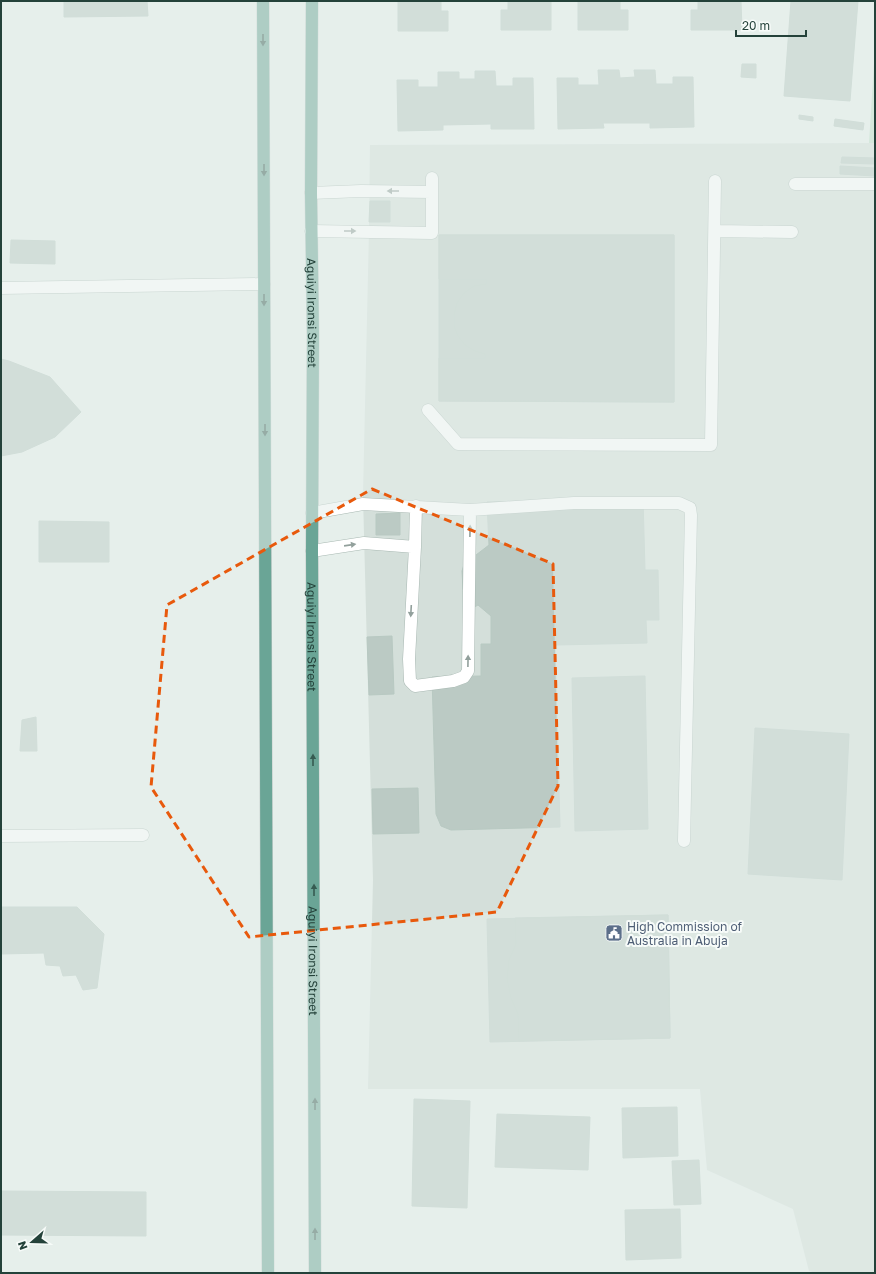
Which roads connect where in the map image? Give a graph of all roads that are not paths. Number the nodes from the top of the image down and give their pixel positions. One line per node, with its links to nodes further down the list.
1 (263, 1): 12 (main road, one-way to 12)
2 (312, 1): 8 (main road, Aguiyi Ironsi Street)
3 (432, 178): 7 (street)
4 (715, 181): 10 (street)
5 (795, 184): 6 (street)
6 (875, 184)
7 (432, 192): 8 (street, one-way to 8); 9 (street, one-way to 7)
8 (311, 193): 9 (main road, Aguiyi Ironsi Street)
9 (311, 231): 17 (main road, Aguiyi Ironsi Street)
10 (715, 232): 11 (street); 14 (street)
11 (792, 232)
12 (264, 284): 13 (street); 23 (main road, one-way to 23)
13 (1, 288)
14 (428, 410)
15 (416, 506): 16 (street); 17 (street); 18 (street)
16 (470, 510): 18 (street, one-way to 16); 22 (street)
17 (312, 513): 19 (main road, Aguiyi Ironsi Street)
18 (415, 547): 19 (street, one-way to 18)
19 (312, 550): 24 (main road, Aguiyi Ironsi Street, one-way to 19)
20 (143, 834): 21 (street)
21 (1, 836)
22 (684, 841)
23 (268, 1273)
24 (316, 1273)

